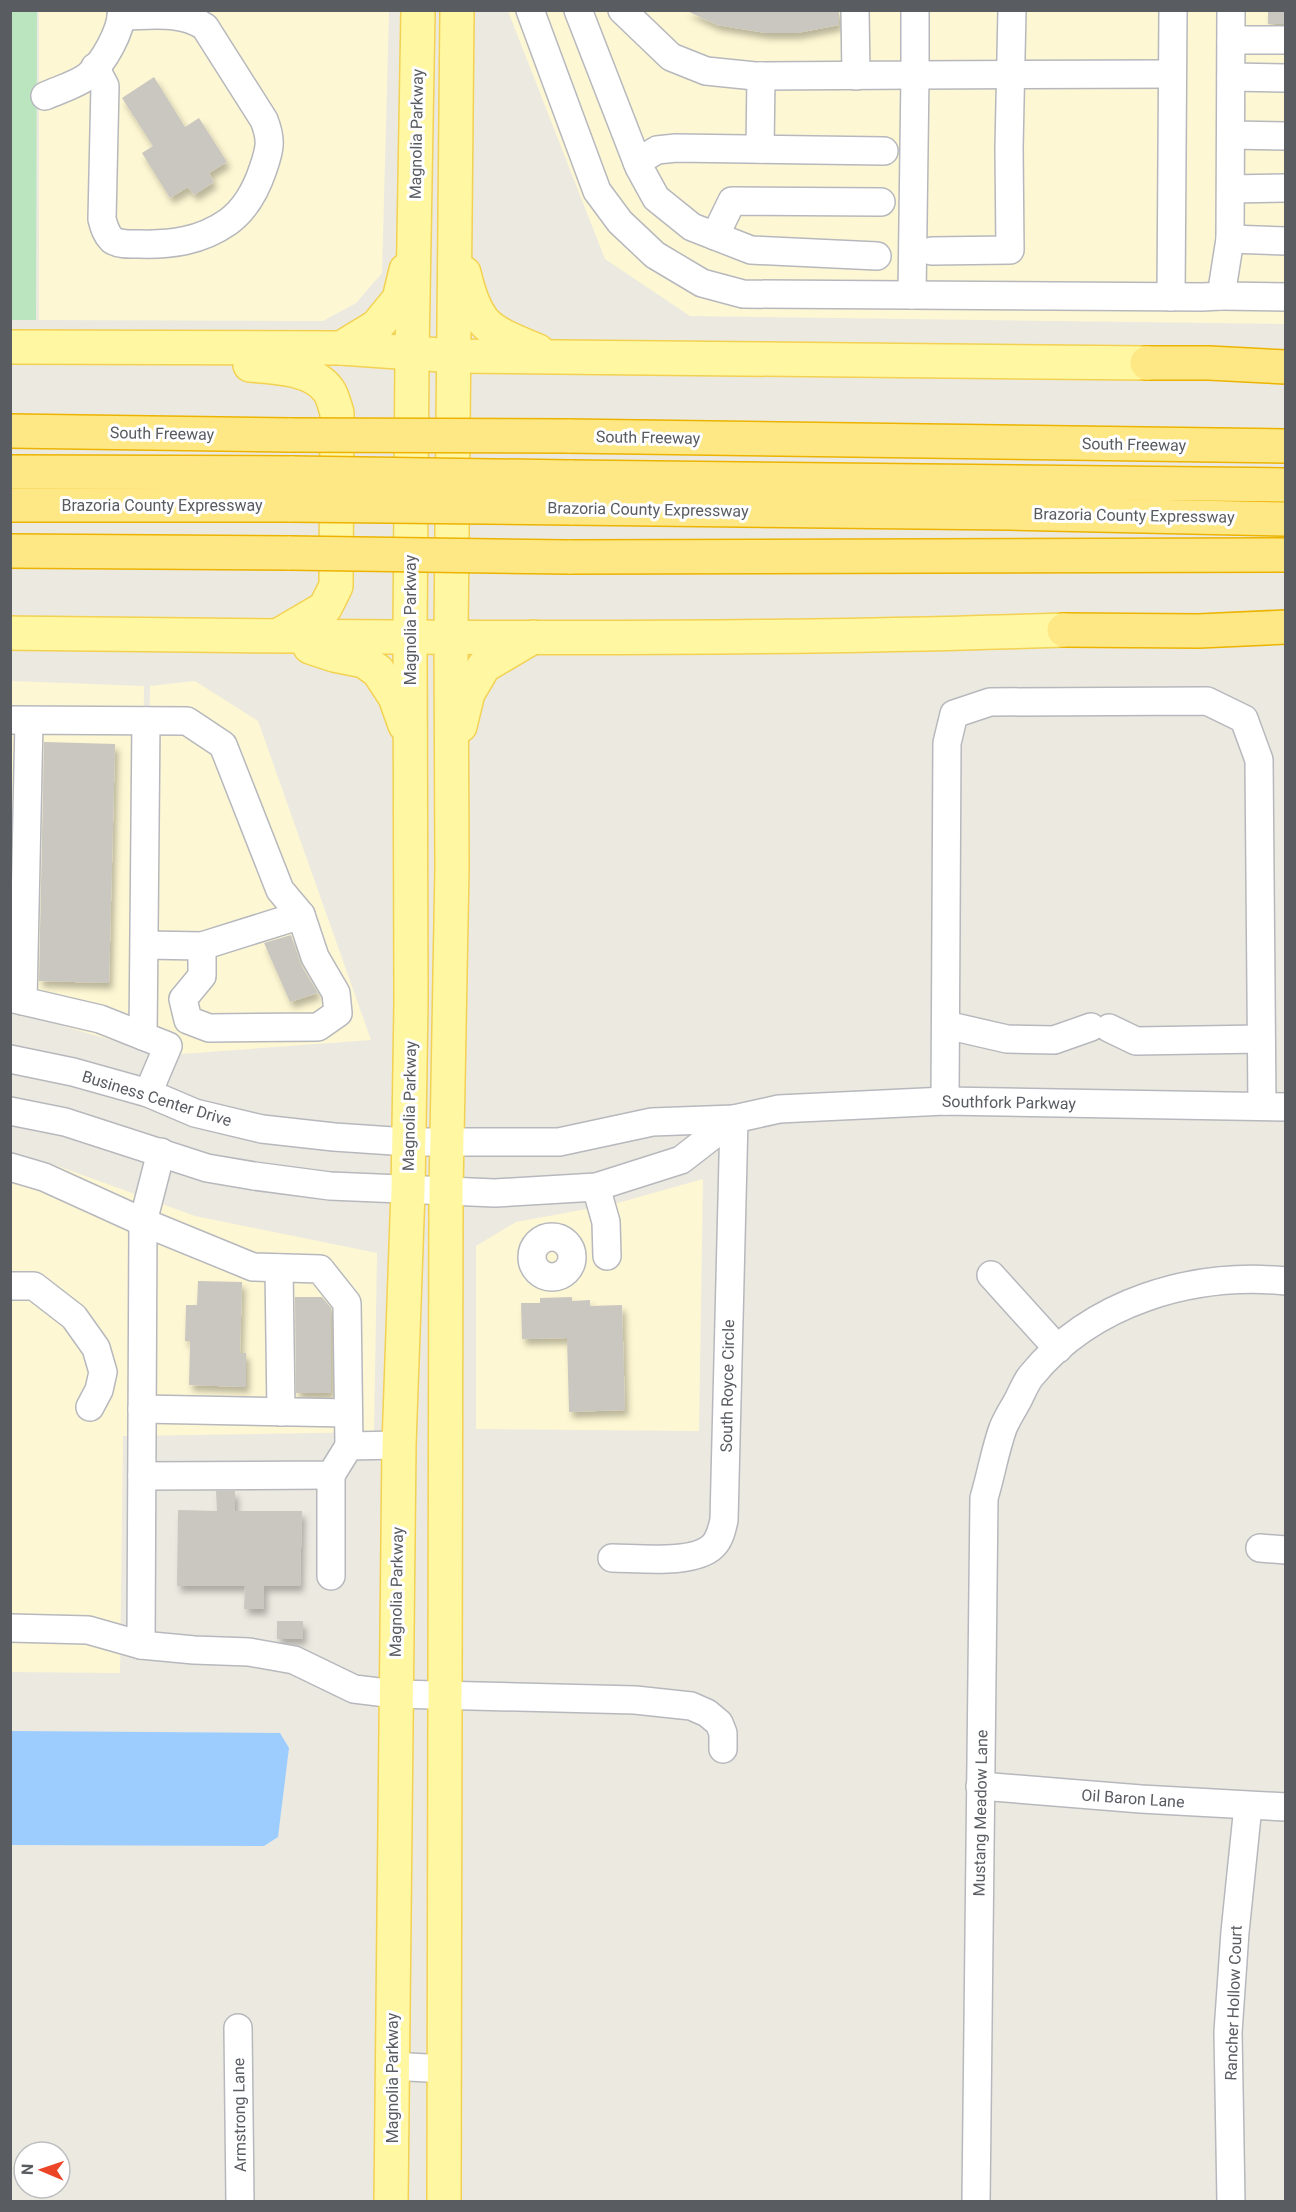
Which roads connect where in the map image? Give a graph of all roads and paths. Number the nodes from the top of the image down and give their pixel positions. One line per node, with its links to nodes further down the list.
1 (418, 10): 33 (main road, Magnolia Parkway)
2 (458, 10): 32 (main road)
3 (530, 10): 38 (street)
4 (578, 10): 27 (street)
5 (621, 10): 18 (street)
6 (855, 10): 19 (street)
7 (915, 10): 17 (street)
8 (1012, 10): 15 (street)
9 (1173, 10): 16 (street)
10 (1231, 10): 12 (street)
11 (121, 13): 14 (street); 14 (street)
12 (1231, 40): 13 (street); 20 (street)
13 (1286, 40)
14 (95, 67): 22 (street)
15 (1011, 74): 16 (street); 17 (street); 36 (street)
16 (1172, 74): 40 (street)
17 (915, 75): 19 (street); 38 (street)
18 (760, 76): 19 (street); 25 (street)
19 (856, 76)
20 (1231, 77): 21 (street); 23 (street)
21 (1286, 78)
22 (45, 96)
23 (1231, 135): 24 (street); 29 (street)
24 (1286, 136)
25 (760, 149): 26 (street); 27 (street)
26 (884, 151)
27 (637, 162): 31 (street)
28 (1286, 188): 29 (street)
29 (1231, 189): 34 (street)
30 (881, 202): 31 (street)
31 (715, 236): 37 (street)
32 (456, 238): 46 (main road); 47 (main road)
33 (415, 239): 44 (main road); 45 (main road, Magnolia Parkway)
34 (1230, 239): 35 (street); 39 (street)
35 (1286, 241)
36 (932, 251)
37 (877, 256)
38 (912, 295): 40 (street)
39 (1221, 296): 40 (street); 41 (street)
40 (1172, 297)
41 (1286, 297)
42 (10, 347): 43 (main road)
43 (178, 347): 44 (main road); 64 (main road)
44 (341, 348): 45 (main road)
45 (412, 354): 46 (main road); 63 (main road, Magnolia Parkway)
46 (455, 356): 47 (main road); 65 (main road)
47 (554, 357): 48 (main road)
48 (1147, 363): 49 (highway)
49 (1286, 367)
50 (10, 431): 51 (highway, South Freeway, bridge)
51 (1286, 446)
52 (10, 472): 54 (highway, Brazoria County Expressway)
53 (1286, 485): 55 (highway, Brazoria County Expressway)
54 (292, 489): 55 (highway, Brazoria County Expressway, bridge); 56 (highway, Brazoria County Expressway)
55 (569, 493): 57 (highway, Brazoria County Expressway)
56 (10, 505)
57 (1286, 519)
58 (10, 551): 59 (highway, bridge)
59 (1286, 555)
60 (1286, 627): 61 (highway)
61 (1064, 630): 66 (main road)
62 (10, 633): 64 (main road)
63 (410, 635): 64 (main road); 65 (main road); 69 (main road, Magnolia Parkway)
64 (278, 636): 69 (main road)
65 (451, 636): 66 (main road); 70 (main road)
66 (534, 637): 70 (main road)
67 (20, 721): 68 (street); 74 (street)
68 (146, 721): 71 (street); 72 (street)
69 (410, 741): 84 (main road, Magnolia Parkway)
70 (452, 757): 85 (main road)
71 (301, 915): 73 (street); 73 (street)
72 (145, 945): 73 (street); 76 (street)
73 (202, 946)
74 (17, 999): 76 (street)
75 (946, 1025): 77 (street); 77 (street); 80 (street)
76 (143, 1036): 79 (street)
77 (1261, 1039): 81 (street)
78 (10, 1059): 79 (street, Business Center Drive)
79 (148, 1093): 84 (street, Business Center Drive)
80 (945, 1101): 81 (street, Southfork Parkway); 83 (street, Southfork Parkway)
81 (1274, 1106)
82 (10, 1111): 86 (street)
83 (734, 1119): 85 (street, Southfork Parkway); 88 (street, Southfork Parkway); 106 (street, South Royce Circle)
84 (408, 1142): 85 (street, Business Center Drive); 89 (main road, Magnolia Parkway)
85 (447, 1143): 90 (main road)
86 (161, 1152): 89 (street); 91 (street)
87 (10, 1167): 91 (street)
88 (596, 1187): 90 (street, Southfork Parkway); 92 (street)
89 (408, 1190): 90 (street); 102 (main road, Magnolia Parkway)
90 (446, 1191): 111 (main road)
91 (144, 1222): 93 (street); 99 (street)
92 (607, 1256)
93 (279, 1268): 100 (street); 101 (street)
94 (991, 1275): 97 (street)
95 (1286, 1281): 97 (street, Mustang Meadow Lane)
96 (10, 1286): 98 (street)
97 (1058, 1349): 113 (street, Mustang Meadow Lane)
98 (90, 1407)
99 (142, 1410): 100 (street); 105 (street)
100 (281, 1412): 101 (street)
101 (348, 1413): 103 (street)
102 (399, 1445): 103 (street); 110 (main road, Magnolia Parkway)
103 (349, 1446): 104 (street)
104 (331, 1475): 105 (street); 107 (street)
105 (142, 1476): 109 (street)
106 (612, 1557)
107 (331, 1576)
108 (10, 1628): 109 (street)
109 (141, 1645): 110 (street)
110 (395, 1694): 111 (street); 117 (main road, Magnolia Parkway)
111 (446, 1694): 112 (street); 118 (main road)
112 (723, 1749)
113 (980, 1786): 114 (street, Oil Baron Lane); 122 (street, Mustang Meadow Lane)
114 (1248, 1806): 115 (street, Oil Baron Lane); 123 (street, Rancher Hollow Court)
115 (1286, 1807)
116 (238, 2028): 119 (street, Armstrong Lane)
117 (392, 2066): 118 (street); 120 (main road, Magnolia Parkway)
118 (444, 2069): 121 (main road)
119 (240, 2202)
120 (391, 2202)
121 (444, 2202)
122 (975, 2202)
123 (1231, 2202)

